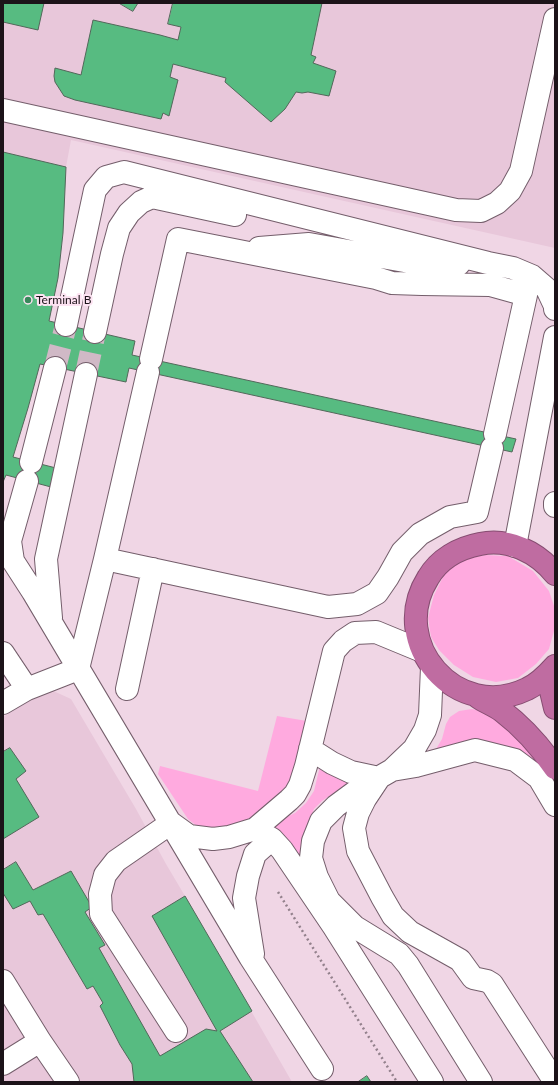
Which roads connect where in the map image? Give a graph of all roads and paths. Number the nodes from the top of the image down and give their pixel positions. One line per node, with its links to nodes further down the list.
1 (555, 19): 2 (street)
2 (3, 110)
3 (346, 228): 6 (street); 12 (street); 13 (street)
4 (231, 250): 5 (street); 8 (street); 20 (street)
5 (368, 255): 7 (street); 8 (street)
6 (488, 263): 7 (street); 10 (street)
7 (421, 264): 9 (street)
8 (322, 268): 9 (street)
9 (376, 278): 21 (street)
10 (555, 306): 11 (street)
11 (555, 309)
12 (66, 326)
13 (95, 332)
14 (555, 337): 19 (street)
15 (55, 368): 23 (street)
16 (86, 374): 23 (street)
17 (555, 503): 18 (street)
18 (555, 506)
19 (515, 546): 22 (highway); 25 (highway)
20 (105, 559): 21 (street); 27 (street)
21 (153, 569): 29 (street)
22 (553, 571)
23 (52, 624): 27 (street)
24 (3, 652): 28 (street)
25 (427, 659): 30 (highway); 33 (street); 35 (street)
26 (553, 668): 30 (highway); 32 (highway)
27 (78, 669): 28 (street); 37 (street)
28 (27, 689): 31 (street)
29 (127, 690)
30 (475, 695): 34 (highway)
31 (3, 703)
32 (555, 708)
33 (310, 749): 35 (street); 38 (street)
34 (555, 768)
35 (386, 774): 36 (street); 40 (street); 52 (street)
36 (555, 805)
37 (170, 823): 38 (street); 42 (street); 44 (street)
38 (263, 834): 41 (street); 42 (street)
39 (278, 892): 49 (path)
40 (328, 901): 41 (street); 51 (street)
41 (334, 927): 50 (street)
42 (256, 966): 47 (street)
43 (3, 981): 45 (street)
44 (176, 1031)
45 (40, 1041): 46 (street); 48 (street)
46 (3, 1064)
47 (322, 1069)
48 (68, 1082)
49 (397, 1082)
50 (432, 1082)
51 (481, 1082)
52 (555, 1082)

